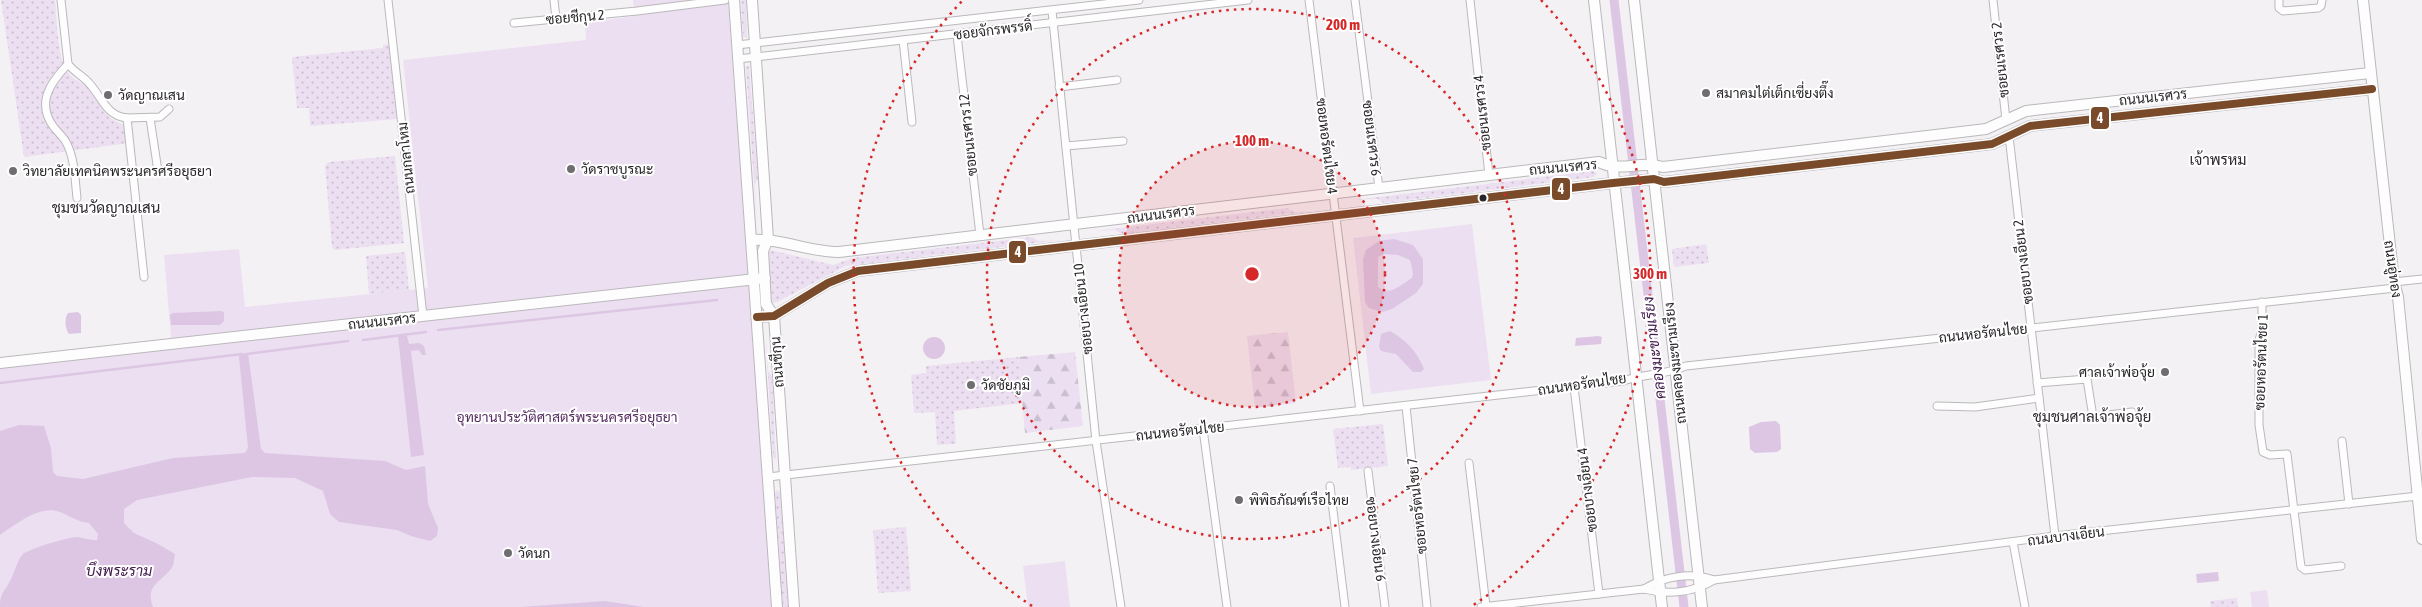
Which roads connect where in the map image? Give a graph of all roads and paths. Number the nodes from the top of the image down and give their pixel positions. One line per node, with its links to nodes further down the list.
1 (60, 0): 31 (street)
2 (388, 0): 66 (street, ถนนกลาโหม)
3 (554, 0): 20 (street)
4 (725, 0): 20 (street, ซอยชีกุน 2)
5 (734, 0): 28 (street, ถนนชีกุน)
6 (752, 0): 26 (street, ถนนชีกุน)
7 (1139, 0): 19 (street, ซอยจักรพรรดิ์)
8 (1248, 0): 18 (street, ซอยจักรพรรดิ์)
9 (1309, 0): 53 (street, ซอยหอรัตนไชย 4)
10 (1355, 0): 52 (street, ซอยนเรศวร 6)
11 (1470, 0): 49 (street, ซอยนเรศวร 4)
12 (1594, 0): 47 (street)
13 (1634, 0): 46 (street, ถนนคลองมะขามเรียง)
14 (1994, 0): 39 (street, ซอยนเรศวร 2)
15 (2279, 0): 16 (street)
16 (2322, 0)
17 (2364, 0): 32 (street, ถนนอู่ทอง)
18 (1224, 1): 22 (street, ซอยจักรพรรดิ์)
19 (1052, 10): 22 (street, ซอยบางเอียน 10); 23 (street, ซอยจักรพรรดิ์)
20 (556, 19): 21 (street, ซอยชีกุน 2)
21 (514, 23)
22 (1053, 23): 24 (street, ซอยจักรพรรดิ์); 34 (street, ซอยบางเอียน 10)
23 (873, 30): 26 (street, ซอยจักรพรรดิ์); 27 (street)
24 (957, 35): 25 (street, ซอยจักรพรรดิ์); 57 (street, ซอยนเรศวร 12)
25 (903, 40): 27 (street, ซอยจักรพรรดิ์); 40 (street)
26 (755, 44): 28 (street, ซอยจักรพรรดิ์); 29 (street, ถนนชีกุน)
27 (874, 44): 29 (street, ซอยจักรพรรดิ์)
28 (737, 45): 30 (street, ถนนชีกุน)
29 (756, 58): 30 (street, ซอยจักรพรรดิ์); 58 (street, ถนนชีกุน)
30 (738, 59): 59 (street, ถนนชีกุน)
31 (68, 64): 37 (street); 54 (street)
32 (2370, 73): 35 (street, ถนนอู่ทอง); 39 (street, ถนนนเรศวร)
33 (1118, 80): 34 (street)
34 (1059, 86): 44 (street, ซอยบางเอียน 10)
35 (2372, 89): 41 (street, ถนนนเรศวร); 64 (street, ถนนอู่ทอง)
36 (169, 109): 38 (street)
37 (127, 118): 38 (street); 61 (street)
38 (150, 118): 48 (street)
39 (2006, 120): 42 (street, ถนนนเรศวร)
40 (912, 122)
41 (2009, 136): 45 (street, ถนนนเรศวร); 69 (street, ซอยบางเอียน 2)
42 (1902, 139): 45 (street); 46 (street, ถนนนเรศวร)
43 (1123, 141): 44 (street)
44 (1066, 146): 56 (street, ซอยบางเอียน 10)
45 (1904, 154): 50 (street, ถนนนเรศวร)
46 (1648, 164): 47 (street, ถนนนเรศวร); 50 (street, ถนนคลองมะขามเรียง)
47 (1616, 167): 49 (street, ถนนนเรศวร); 51 (street)
48 (158, 171)
49 (1489, 175): 52 (street, ถนนนเรศวร)
50 (1649, 180): 51 (street, ถนนนเรศวร); 71 (street, ถนนคลองมะขามเรียง)
51 (1618, 183): 55 (street, ถนนนเรศวร); 72 (street)
52 (1379, 188): 53 (street, ถนนนเรศวร)
53 (1333, 193): 55 (street, ซอยหอรัตนไชย 4); 56 (street, ถนนนเรศวร)
54 (77, 198)
55 (1336, 216): 60 (street, ถนนนเรศวร); 78 (street, ซอยหอรัตนไชย 4)
56 (1073, 224): 57 (street, ถนนนเรศวร); 60 (street, ซอยบางเอียน 10)
57 (980, 235): 58 (street, ถนนนเรศวร)
58 (768, 239): 59 (street, ถนนนเรศวร); 62 (street, ถนนชีกุน)
59 (752, 240): 62 (street, ถนนชีกุน)
60 (1076, 246): 67 (street, ถนนนเรศวร); 81 (street, ซอยบางเอียน 10)
61 (144, 277)
62 (760, 279): 66 (street, ถนนนเรศวร); 67 (street, ถนนชีกุน); 68 (street, ถนนชีกุน)
63 (2422, 279): 64 (street, ถนนหอรัตนไชย)
64 (2394, 285): 65 (street, ถนนหอรัตนไชย); 88 (street, ถนนอู่ทอง)
65 (2262, 302): 69 (street, ถนนหอรัตนไชย); 90 (street, ซอยหอรัตนไชย 1)
66 (423, 316): 70 (street, ถนนนเรศวร)
67 (774, 316): 68 (street, ถนนนเรศวร); 85 (street, ถนนชีกุน)
68 (757, 317): 86 (street, ถนนชีกุน)
69 (2031, 328): 71 (street, ถนนหอรัตนไชย); 73 (street, ซอยบางเอียน 2)
70 (0, 363)
71 (1671, 371): 72 (street, ถนนหอรัตนไชย); 95 (street, ถนนคลองมะขามเรียง)
72 (1640, 376): 74 (street, ถนนหอรัตนไชย); 96 (street)
73 (2037, 383): 75 (street, ซอยบางเอียน 2); 79 (street)
74 (1574, 387): 76 (street, ถนนหอรัตนไชย); 101 (street, ซอยบางเอียน 4)
75 (2039, 398): 77 (street); 91 (street, ซอยบางเอียน 2)
76 (1406, 406): 78 (street, ถนนหอรัตนไชย); 109 (street, ซอยหอรัตนไชย 7)
77 (1936, 406)
78 (1360, 411): 80 (street, ถนนหอรัตนไชย)
79 (2132, 412)
80 (1203, 429): 81 (street, ถนนหอรัตนไชย); 106 (street)
81 (1096, 441): 85 (street, ถนนหอรัตนไชย); 105 (street, ซอยบางเอียน 10)
82 (2342, 441): 89 (street)
83 (1469, 462): 102 (street)
84 (1368, 471): 108 (street, ซอยบางเอียน 6)
85 (785, 476): 86 (street, ถนนหอรัตนไชย); 104 (street, ถนนชีกุน)
86 (768, 477): 103 (street, ถนนชีกุน)
87 (1330, 486): 107 (street)
88 (2418, 496): 89 (street, ถนนบางเอียน); 92 (street, ถนนอู่ทอง)
89 (2349, 504): 90 (street, ถนนบางเอียน)
90 (2294, 510): 91 (street, ถนนบางเอียน); 94 (street)
91 (2055, 536): 93 (street, ถนนบางเอียน)
92 (2422, 538)
93 (2013, 542): 97 (street, ถนนบางเอียน); 113 (street)
94 (2341, 566)
95 (1694, 575): 96 (street, ถนนบางเอียน); 97 (street, ถนนบางเอียน); 99 (street, ถนนคลองมะขามเรียง)
96 (1664, 579): 98 (street, ถนนบางเอียน); 100 (street)
97 (1714, 580): 99 (street, ถนนบางเอียน)
98 (1644, 589): 100 (street, ถนนบางเอียน); 101 (street, ถนนบางเอียน)
99 (1696, 589): 100 (street, ถนนบางเอียน); 112 (street, ถนนคลองมะขามเรียง)
100 (1665, 593): 111 (street)
101 (1599, 594): 102 (street, ถนนบางเอียน)
102 (1486, 606): 110 (street, ถนนบางเอียน)
103 (777, 607)
104 (794, 607)
105 (1121, 607)
106 (1227, 607)
107 (1346, 607)
108 (1385, 607)
109 (1427, 607)
110 (1481, 607)
111 (1662, 607)
112 (1702, 607)
113 (2025, 607)

